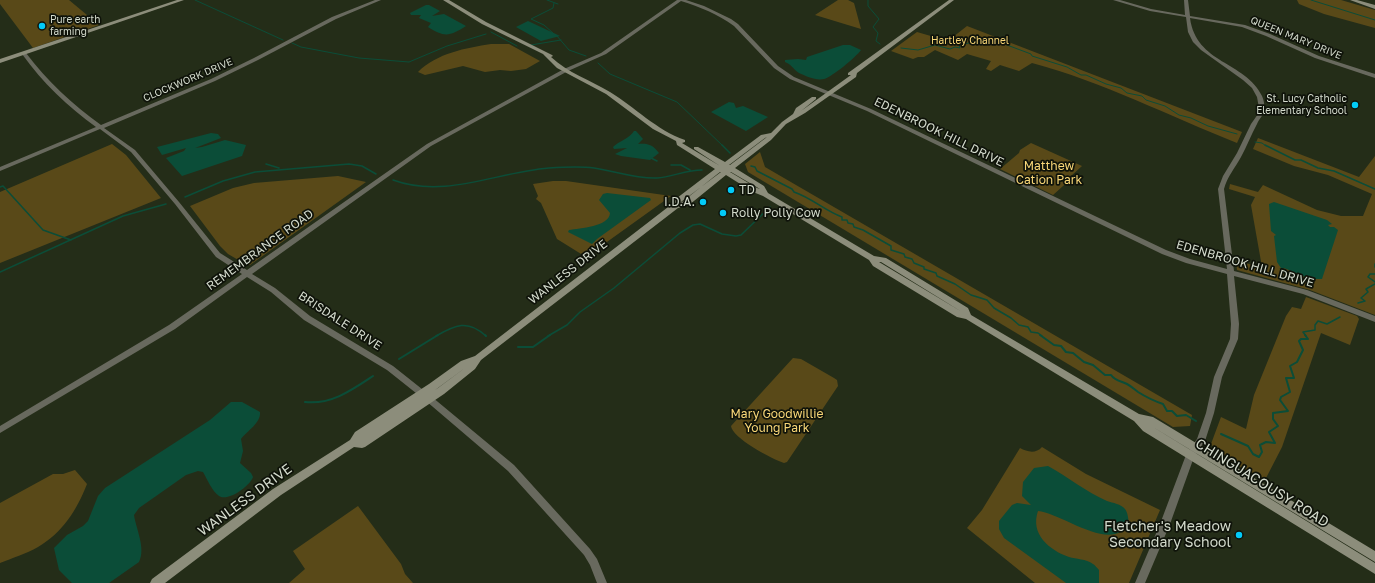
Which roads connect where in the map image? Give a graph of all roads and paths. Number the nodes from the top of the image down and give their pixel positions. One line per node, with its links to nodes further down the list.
1 (182, 0): 11 (main road)
2 (379, 0): 16 (street, CLOCKWORK DRIVE)
3 (445, 0): 13 (main road, CHINGUACOUSY ROAD)
4 (680, 0): 13 (street, REMEMBRANCE ROAD); 15 (street, EDENBROOK HILL DRIVE)
5 (952, 0): 15 (main road, WANLESS DRIVE)
6 (1115, 0): 10 (street, QUEEN MARY DRIVE)
7 (1186, 0): 10 (street)
8 (1352, 0): 9 (main road)
9 (1375, 7)
10 (1188, 16): 14 (street, QUEEN MARY DRIVE); 19 (street)
11 (24, 54): 12 (main road); 16 (street, BRISDALE DRIVE)
12 (0, 61)
13 (570, 70): 18 (main road, CHINGUACOUSY ROAD); 20 (street, REMEMBRANCE ROAD)
14 (1375, 76)
15 (826, 92): 18 (main road, WANLESS DRIVE); 19 (street, EDENBROOK HILL DRIVE)
16 (100, 127): 17 (street, CLOCKWORK DRIVE); 20 (street, BRISDALE DRIVE)
17 (0, 169)
18 (725, 169): 22 (main road, WANLESS DRIVE); 24 (main road, CHINGUACOUSY ROAD)
19 (1231, 272): 21 (street, EDENBROOK HILL DRIVE); 24 (street)
20 (247, 274): 22 (street, BRISDALE DRIVE); 23 (street, REMEMBRANCE ROAD)
21 (1375, 319)
22 (425, 396): 27 (main road, WANLESS DRIVE); 28 (street, BRISDALE DRIVE)
23 (0, 430)
24 (1193, 452): 25 (main road, CHINGUACOUSY ROAD); 26 (main road, CHINGUACOUSY ROAD); 29 (street)
25 (1375, 557)
26 (1375, 569)
27 (156, 583)
28 (602, 583)
29 (1140, 583)

